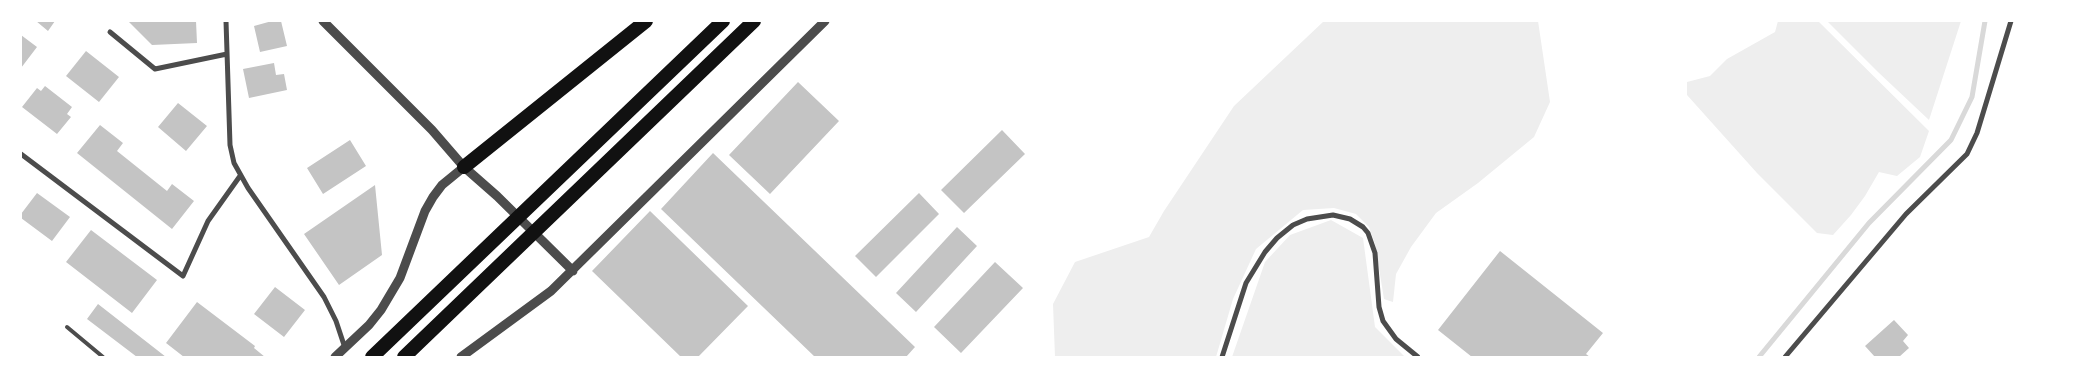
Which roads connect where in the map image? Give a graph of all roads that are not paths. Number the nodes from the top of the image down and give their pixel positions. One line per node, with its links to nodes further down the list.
1 (226, 21): 9 (street)
2 (323, 21): 11 (street)
3 (646, 21): 11 (highway)
4 (722, 21): 18 (highway)
5 (754, 21): 19 (highway)
6 (825, 21): 13 (street)
7 (2011, 21): 23 (street)
8 (110, 32): 9 (street)
9 (227, 54): 12 (street)
10 (21, 154): 12 (street)
11 (464, 167): 13 (street); 15 (street)
12 (240, 176): 15 (street)
13 (573, 271): 20 (street)
14 (66, 328): 16 (lane)
15 (344, 348): 17 (street)
16 (103, 357)
17 (335, 357)
18 (372, 357)
19 (404, 357)
20 (461, 357)
21 (1222, 357): 22 (street)
22 (1418, 357)
23 (1785, 357)

